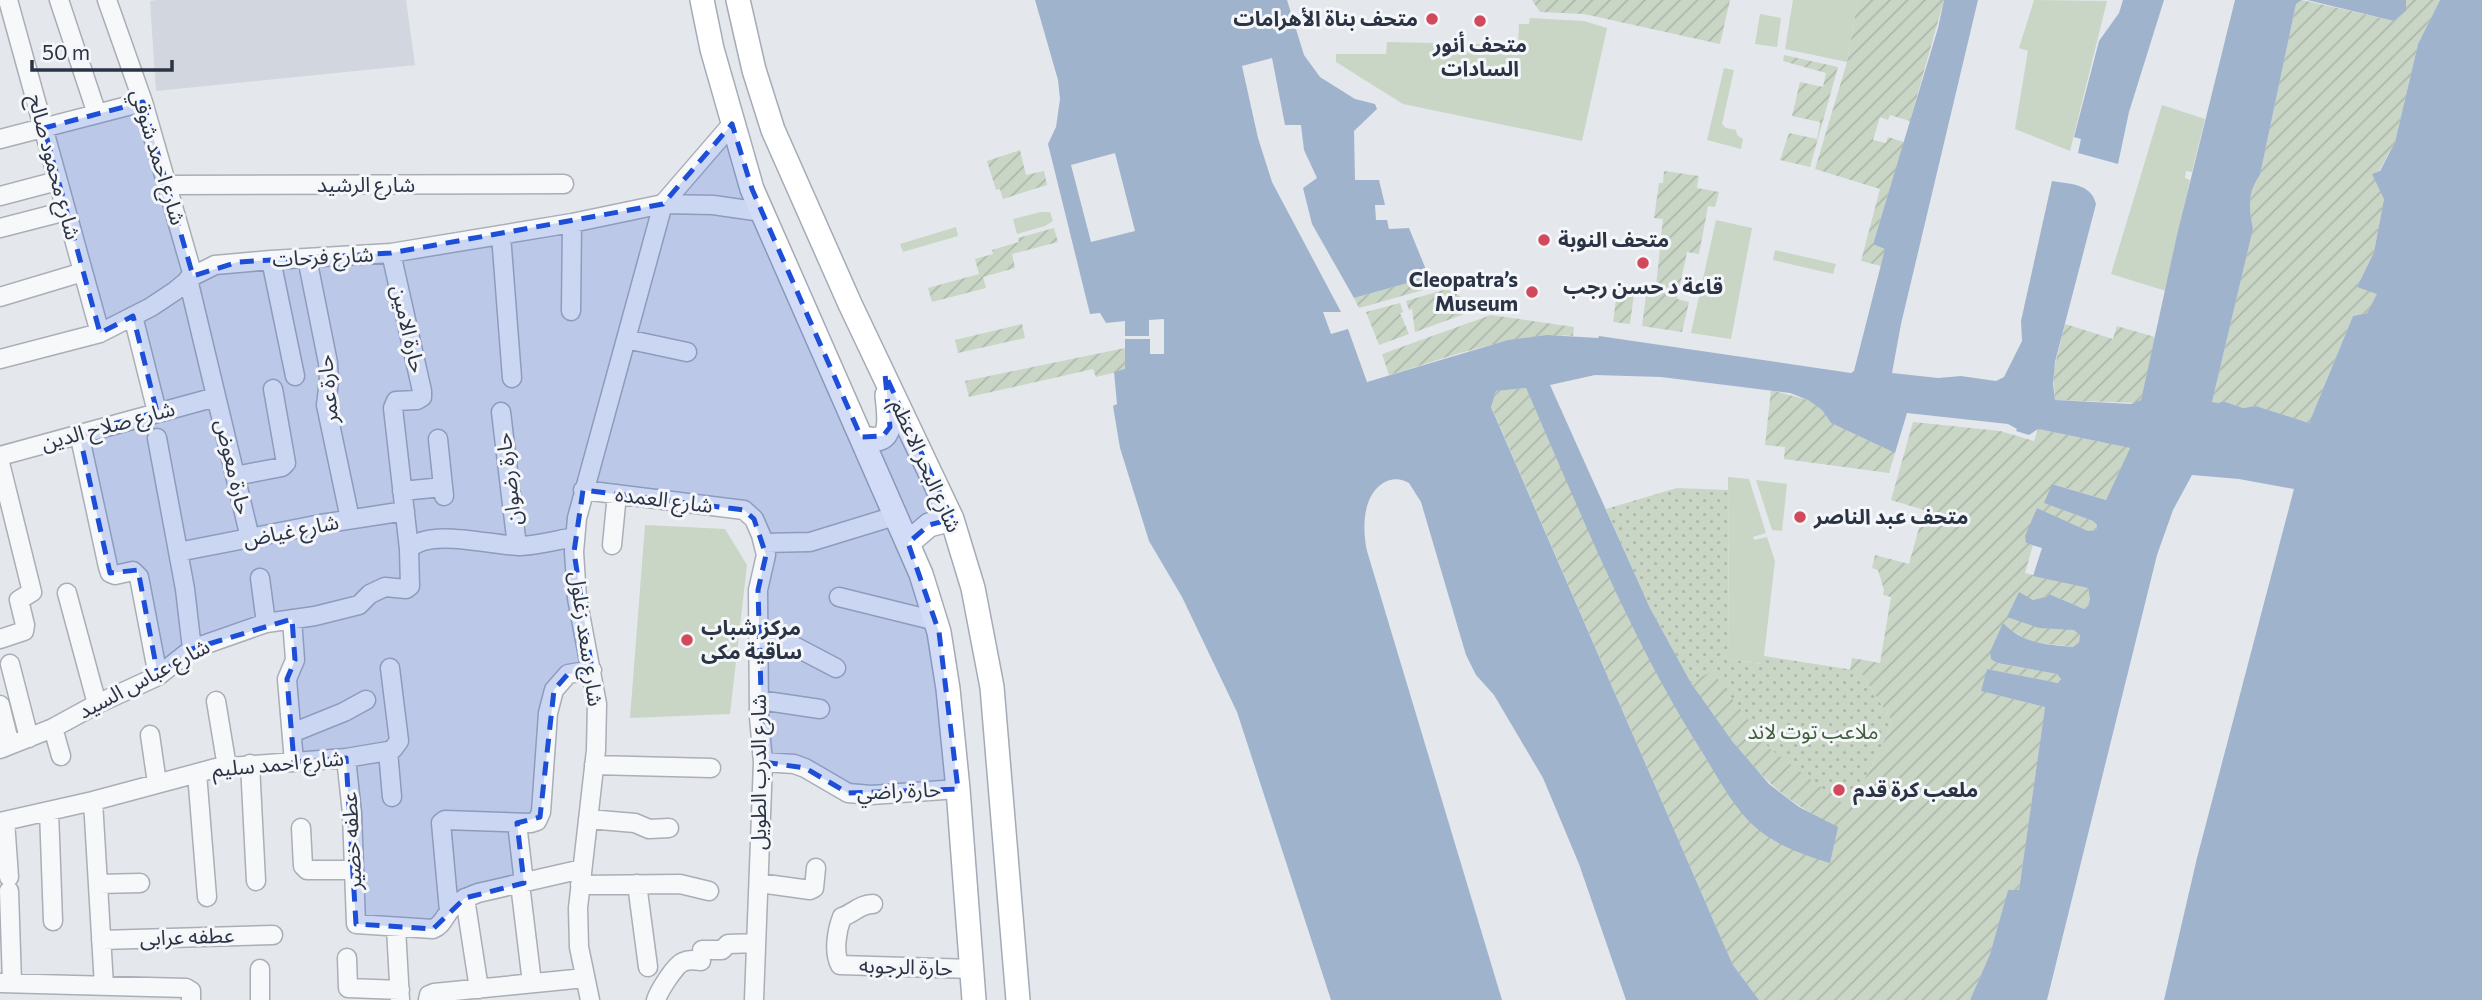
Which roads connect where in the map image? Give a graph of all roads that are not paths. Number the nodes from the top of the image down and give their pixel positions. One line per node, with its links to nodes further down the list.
1 (8, 0): 9 (street, شارع محمود صالح)
2 (59, 0): 7 (street)
3 (107, 0): 6 (street, شارع احمد شوقي)
4 (702, 0): 8 (main road)
5 (738, 0): 33 (main road, شارع البحر الاعظم)
6 (143, 102): 7 (street); 13 (street, شارع احمد شوقي)
7 (97, 114): 9 (street)
8 (733, 124): 15 (street); 17 (main road)
9 (44, 128): 10 (street); 11 (street, شارع محمود صالح)
10 (0, 139)
11 (57, 181): 14 (street); 16 (street, شارع محمود صالح)
12 (564, 184): 13 (street, شارع الرشيد)
13 (168, 185): 25 (street, شارع احمد شوقي)
14 (0, 196)
15 (663, 204): 17 (street, شارع فرحات); 18 (street, شارع فرحات); 30 (street, شارع سعد زغلول)
16 (66, 211): 19 (street); 24 (street, شارع محمود صالح)
17 (762, 212): 41 (main road)
18 (572, 223): 20 (street, شارع فرحات); 27 (street)
19 (0, 229)
20 (501, 235): 21 (street, شارع فرحات); 35 (street)
21 (391, 253): 22 (street, شارع فرحات); 48 (street, حارة الامين)
22 (307, 258): 23 (street, شارع فرحات); 52 (street, حارة عمر)
23 (271, 260): 25 (street, شارع فرحات); 34 (street)
24 (83, 272): 26 (street); 29 (street, شارع محمود صالح)
25 (191, 277): 28 (street, شارع فرحات); 37 (street, شارع احمد شوقي)
26 (0, 297)
27 (571, 311)
28 (133, 316): 29 (street, شارع فرحات); 38 (street)
29 (100, 333): 32 (street, شارع فرحات)
30 (626, 339): 31 (street); 47 (street, شارع سعد زغلول)
31 (687, 352)
32 (0, 359)
33 (885, 374): 41 (main road); 53 (main road, شارع البحر الاعظم)
34 (295, 376)
35 (512, 378)
36 (273, 388): 46 (street)
37 (216, 397): 38 (street, شارع صلاح الدين); 46 (street, حارة معوض)
38 (157, 412): 40 (street, شارع صلاح الدين)
39 (501, 412): 59 (street, حارة رضوان)
40 (79, 433): 44 (street, شارع صلاح الدين); 75 (street)
41 (861, 437): 51 (main road)
42 (156, 438): 61 (street)
43 (438, 439): 48 (street)
44 (0, 456)
45 (0, 463): 69 (street)
46 (235, 476): 55 (street, حارة معوض)
47 (583, 490): 49 (street, شارع العمده); 54 (street, شارع سعد زغلول)
48 (402, 491): 50 (street, حارة الامين)
49 (617, 494): 56 (street, شارع العمده); 58 (street)
50 (405, 511): 52 (street, شارع غياض); 60 (street, حارة الامين)
51 (895, 516): 56 (street); 57 (main road)
52 (350, 519): 55 (street, شارع غياض)
53 (952, 519): 57 (main road); 145 (main road, شارع البحر الاعظم)
54 (575, 537): 59 (street); 74 (street, شارع سعد زغلول)
55 (250, 538): 61 (street, شارع غياض)
56 (763, 543): 68 (street, شارع الدرب الطويل)
57 (908, 543): 66 (main road)
58 (612, 545)
59 (517, 546): 60 (street)
60 (409, 549): 65 (street, شارع عباس السيد)
61 (178, 552): 70 (street)
62 (260, 578): 67 (street)
63 (67, 593): 79 (street)
64 (839, 597): 66 (street)
65 (292, 620): 67 (street, شارع عباس السيد); 83 (street)
66 (936, 621): 98 (main road)
67 (266, 623): 70 (street, شارع عباس السيد)
68 (760, 628): 73 (street); 77 (street, شارع الدرب الطويل)
69 (0, 639)
70 (192, 649): 75 (street, شارع عباس السيد)
71 (10, 664): 85 (street)
72 (390, 668): 87 (street)
73 (836, 668)
74 (592, 670): 93 (street, شارع سعد زغلول); 104 (street)
75 (158, 676): 79 (street, شارع عباس السيد)
76 (366, 700): 83 (street)
77 (759, 700): 81 (street); 91 (street, شارع الدرب الطويل)
78 (216, 701): 94 (street)
79 (97, 704): 82 (street, شارع عباس السيد)
80 (0, 705): 86 (street)
81 (820, 709)
82 (53, 728): 85 (street, شارع عباس السيد); 88 (street)
83 (292, 733): 90 (street)
84 (150, 735): 97 (street)
85 (29, 738): 86 (street, شارع عباس السيد)
86 (5, 747)
87 (388, 751): 89 (street, شارع احمد سليم); 99 (street)
88 (61, 756)
89 (346, 758): 90 (street, شارع احمد سليم); 108 (street, عطفه خضير)
90 (294, 762): 92 (street, شارع احمد سليم)
91 (763, 762): 98 (street, حارة راضي); 112 (street, شارع الدرب الطويل)
92 (250, 764): 94 (street, شارع احمد سليم); 110 (street)
93 (594, 765): 95 (street); 102 (street, شارع سعد زغلول)
94 (227, 767): 96 (street, شارع احمد سليم)
95 (711, 768)
96 (197, 773): 97 (street, شارع احمد سليم); 117 (street)
97 (157, 783): 100 (street, شارع احمد سليم)
98 (958, 789): 129 (main road)
99 (392, 797)
100 (93, 801): 101 (street, شارع احمد سليم); 113 (street)
101 (49, 811): 103 (street, شارع احمد سليم); 121 (street)
102 (588, 819): 106 (street); 109 (street, شارع سعد زغلول)
103 (3, 821): 131 (street)
104 (517, 823): 114 (street); 120 (street)
105 (301, 828): 108 (street)
106 (669, 828)
107 (816, 868): 112 (street)
108 (354, 870): 122 (street, عطفه خضير)
109 (581, 877): 114 (street); 115 (street); 130 (street, شارع سعد زغلول)
110 (256, 881)
111 (140, 883): 113 (street)
112 (759, 883): 125 (street, شارع الدرب الطويل)
113 (98, 884): 124 (street)
114 (522, 884): 118 (street); 132 (street)
115 (637, 884): 116 (street); 127 (street)
116 (709, 891)
117 (207, 898)
118 (465, 898): 120 (street); 134 (street)
119 (873, 904): 129 (street, حارة الرجوبه)
120 (449, 911): 122 (street)
121 (53, 921)
122 (396, 928): 137 (street)
123 (273, 935): 124 (street, عطفه عرابى)
124 (101, 940): 133 (street)
125 (756, 943): 142 (street); 143 (street, شارع الدرب الطويل)
126 (347, 958): 137 (street)
127 (648, 967)
128 (260, 969): 139 (street)
129 (973, 969): 144 (main road)
130 (585, 978): 132 (street); 141 (street, شارع سعد زغلول)
131 (6, 983): 135 (street)
132 (532, 984): 134 (street)
133 (104, 986): 135 (street); 136 (street)
134 (479, 989): 140 (street)
135 (62, 993)
136 (124, 993): 138 (street)
137 (400, 995)
138 (191, 1000)
139 (260, 1000)
140 (428, 1000)
141 (590, 1000)
142 (656, 1000)
143 (754, 1000)
144 (974, 1000)
145 (1018, 1000)

